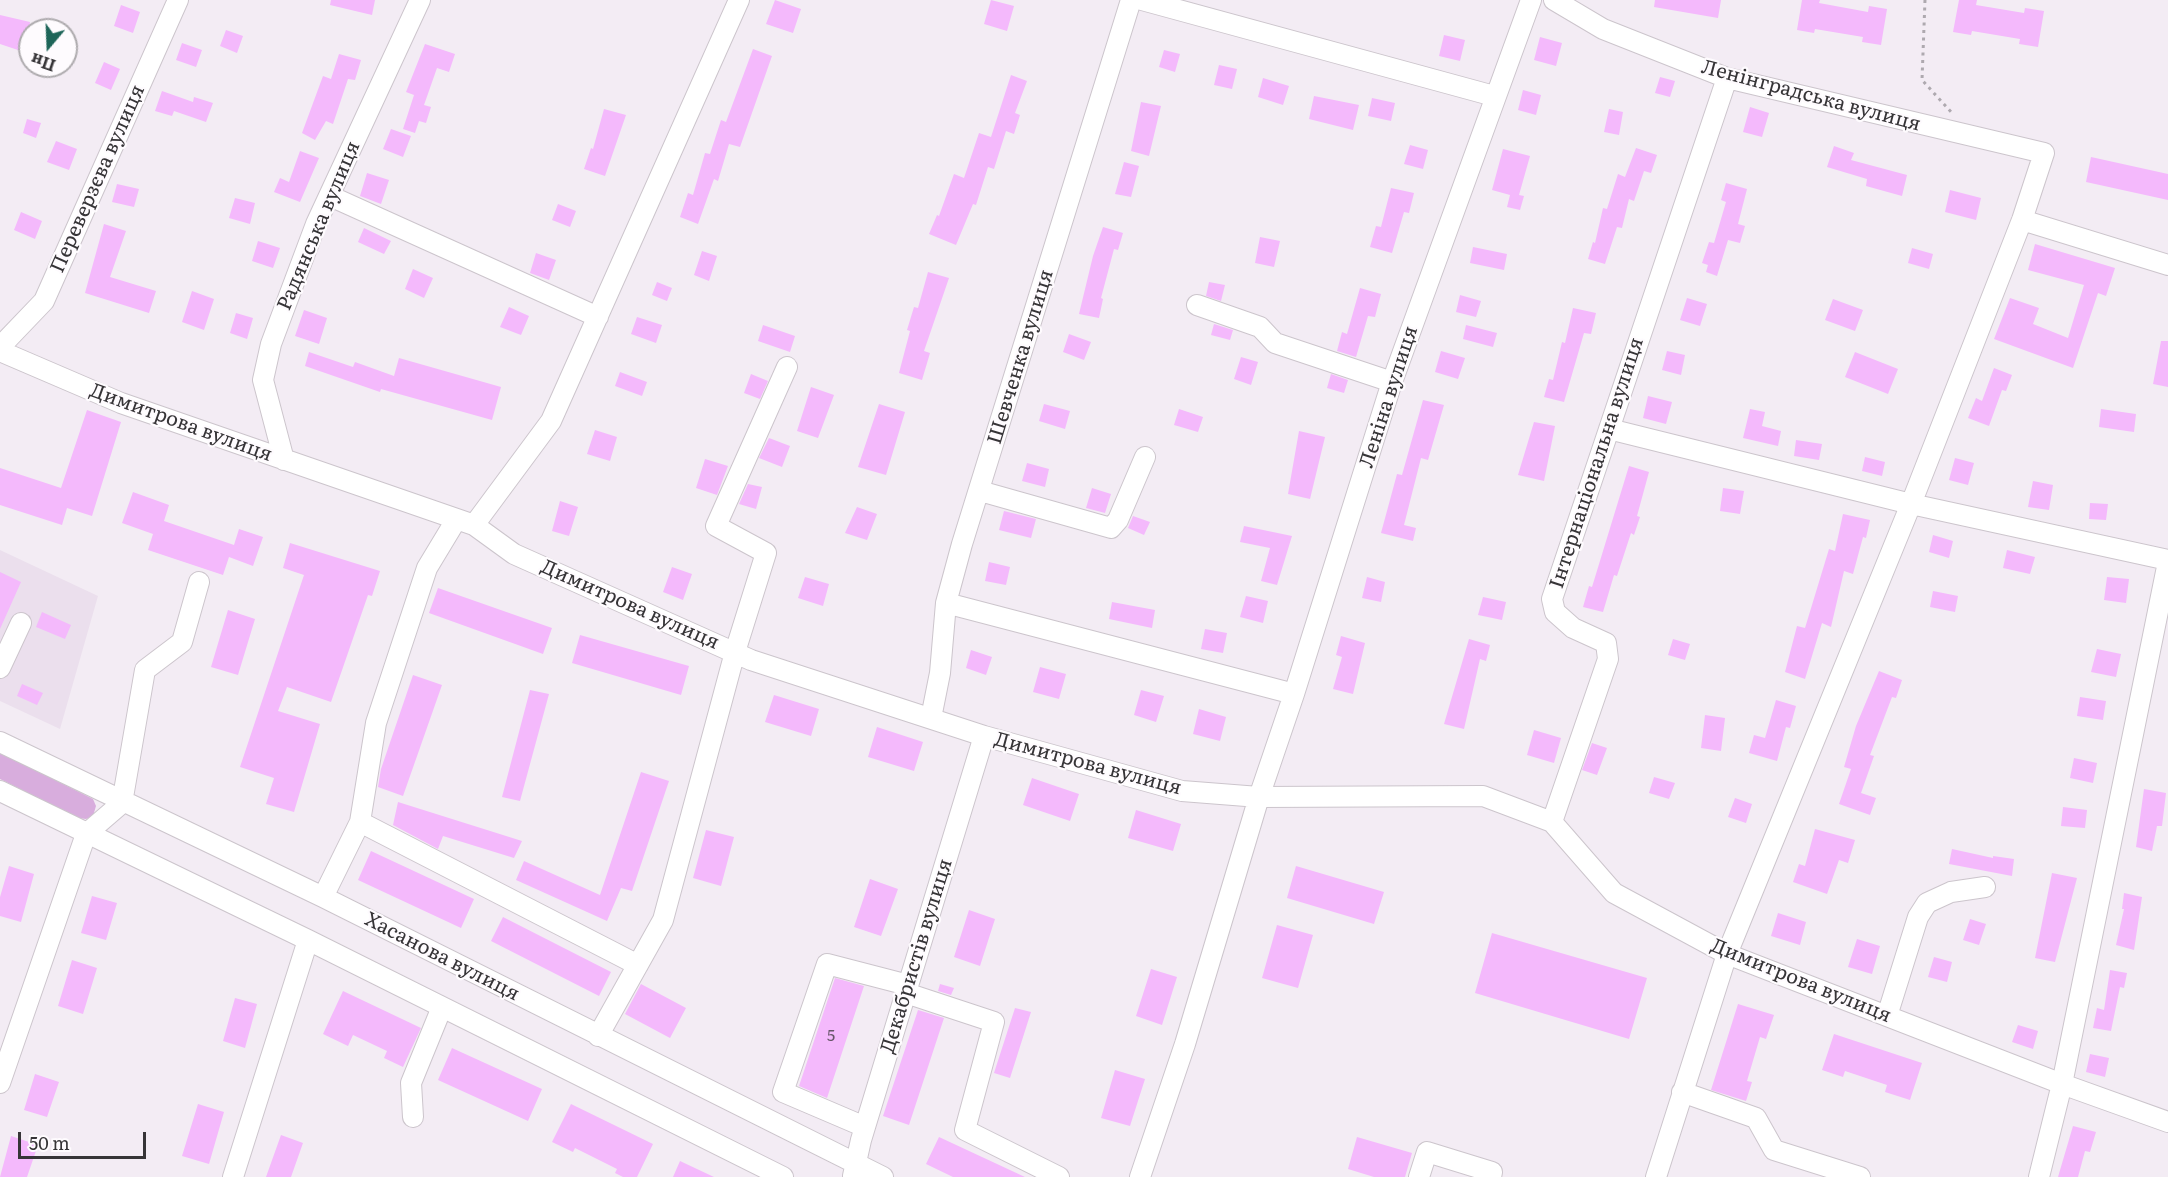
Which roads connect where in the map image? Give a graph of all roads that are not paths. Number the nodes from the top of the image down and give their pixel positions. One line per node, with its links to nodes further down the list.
1 (178, 0): 15 (street, Переверзєва вулиця)
2 (420, 0): 10 (street, Радянська вулиця)
3 (739, 0): 14 (street)
4 (1131, 0): 21 (street, Шевченка вулиця)
5 (1142, 0): 9 (street)
6 (1531, 0): 9 (street, Леніна вулиця)
7 (1554, 0): 8 (street, Ленінградська вулиця)
8 (1726, 78): 11 (street, Ленінградська вулиця); 18 (street, Інтернаціональна вулиця)
9 (1494, 96): 17 (street, Леніна вулиця)
10 (330, 196): 14 (street); 20 (street, Радянська вулиця)
11 (2022, 220): 12 (street); 22 (street)
12 (2168, 265)
13 (1197, 305): 17 (street)
14 (598, 316): 23 (street)
15 (0, 349): 20 (street, Димитрова вулиця)
16 (787, 367): 28 (street)
17 (1392, 382): 30 (street, Леніна вулиця)
18 (1609, 429): 22 (street); 38 (street, Інтернаціональна вулиця)
19 (1145, 457): 21 (street)
20 (284, 460): 23 (street, Димитрова вулиця)
21 (980, 491): 26 (street, Шевченка вулиця)
22 (1911, 504): 24 (street); 43 (street)
23 (465, 523): 28 (street, Димитрова вулиця); 37 (street)
24 (2168, 561): 50 (street)
25 (199, 582): 36 (street)
26 (946, 603): 30 (street); 31 (street, Шевченка вулиця)
27 (21, 623): 29 (street)
28 (735, 652): 31 (street, Димитрова вулиця); 44 (street)
29 (0, 668)
30 (1294, 694): 35 (street, Леніна вулиця)
31 (931, 718): 32 (street, Димитрова вулиця)
32 (984, 736): 35 (street, Димитрова вулиця); 45 (street, Декабристів вулиця)
33 (0, 742): 36 (street, Хасанова вулиця)
34 (0, 791): 39 (street)
35 (1259, 797): 38 (street, Димитрова вулиця); 60 (street, Леніна вулиця)
36 (122, 803): 39 (street); 41 (street, Хасанова вулиця)
37 (360, 822): 41 (street); 44 (street)
38 (1552, 822): 43 (street, Димитрова вулиця)
39 (86, 834): 42 (street); 49 (street)
40 (1984, 887): 47 (street)
41 (323, 897): 48 (street, Хасанова вулиця)
42 (308, 940): 46 (street); 56 (street)
43 (1727, 954): 47 (street, Димитрова вулиця); 51 (street)
44 (638, 965): 48 (street)
45 (907, 989): 54 (street, Декабристів вулиця); 54 (street); 59 (street)
46 (442, 1007): 52 (street); 57 (street)
47 (1887, 1016): 50 (street, Димитрова вулиця)
48 (598, 1036): 55 (street, Хасанова вулиця)
49 (0, 1083)
50 (2062, 1084): 53 (street, Димитрова вулиця); 65 (street)
51 (1682, 1092): 63 (street); 64 (street)
52 (413, 1117)
53 (2168, 1122)
54 (865, 1127): 55 (street, Декабристів вулиця)
55 (855, 1171): 58 (street, Хасанова вулиця)
56 (233, 1177)
57 (783, 1177)
58 (883, 1177)
59 (1059, 1177)
60 (1140, 1177)
61 (1419, 1177): 62 (street)
62 (1491, 1177)
63 (1656, 1177)
64 (1860, 1177)
65 (2039, 1177)

